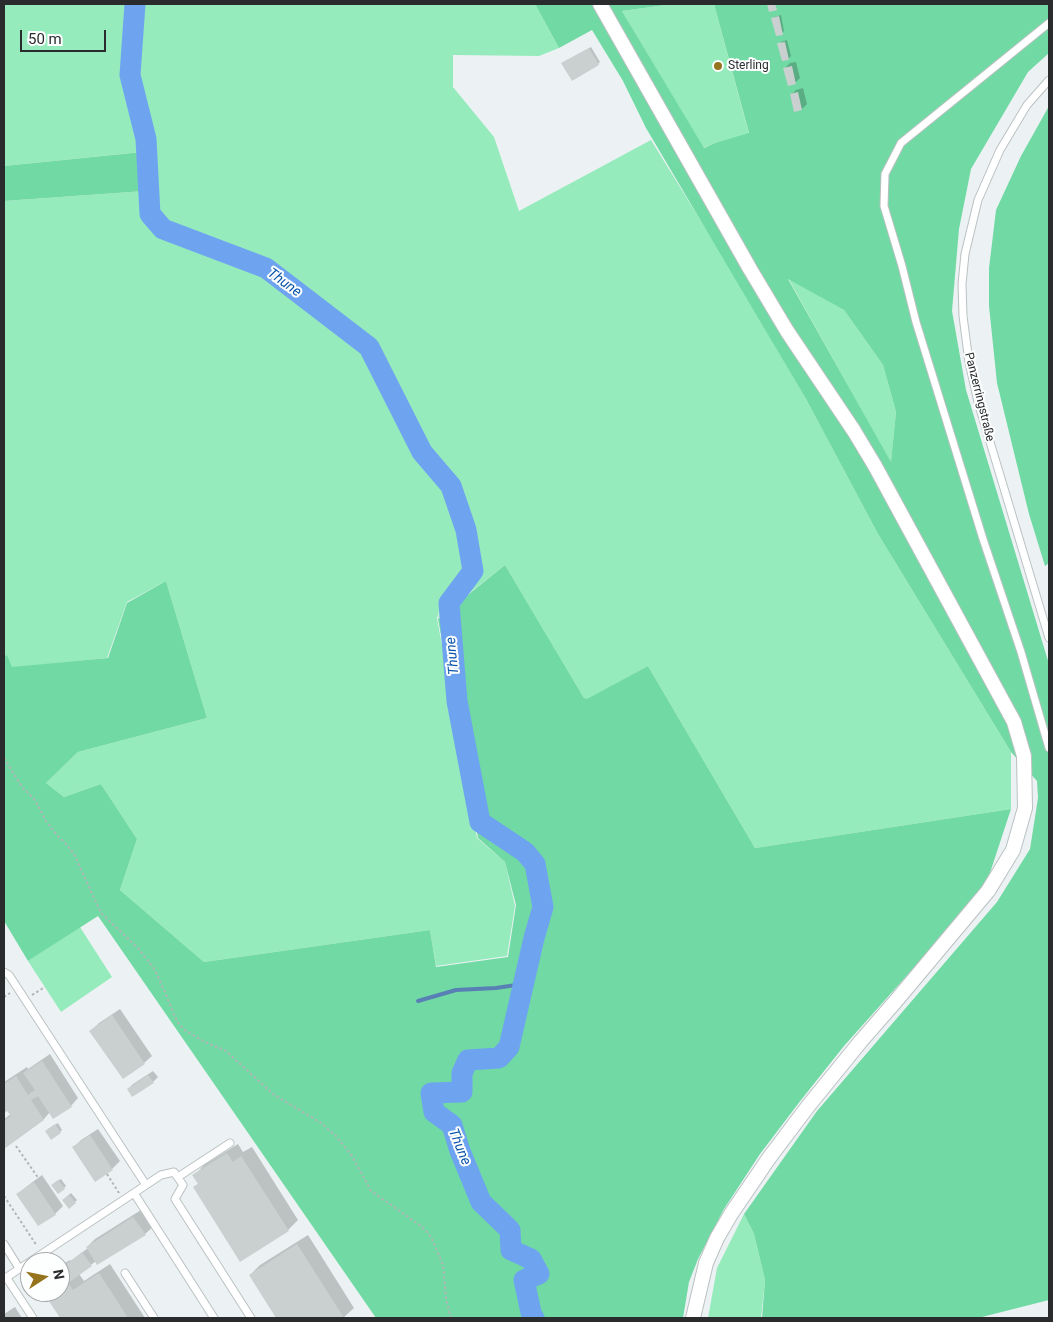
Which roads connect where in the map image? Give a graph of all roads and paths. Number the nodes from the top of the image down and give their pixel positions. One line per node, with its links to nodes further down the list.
1 (600, 4): 30 (street)
2 (1049, 23): 5 (lane)
3 (1049, 80): 4 (lane, Panzerringstraße)
4 (1049, 638)
5 (1049, 748)
6 (4, 758): 29 (path)
7 (4, 972): 9 (lane)
8 (45, 987): 9 (path)
9 (25, 1001): 15 (lane)
10 (230, 1143): 13 (lane)
11 (16, 1146): 14 (path)
12 (106, 1174): 18 (path)
13 (178, 1177): 15 (lane); 28 (lane)
14 (39, 1179)
15 (146, 1185): 16 (lane)
16 (134, 1193): 18 (lane); 27 (lane)
17 (4, 1196): 20 (path)
18 (124, 1200): 21 (lane)
19 (4, 1244): 22 (lane)
20 (41, 1252)
21 (44, 1252)
22 (19, 1268): 24 (lane)
23 (125, 1273): 26 (lane)
24 (5, 1278): 25 (lane)
25 (32, 1318)
26 (154, 1318)
27 (214, 1318)
28 (251, 1318)
29 (451, 1318)
30 (693, 1318)

